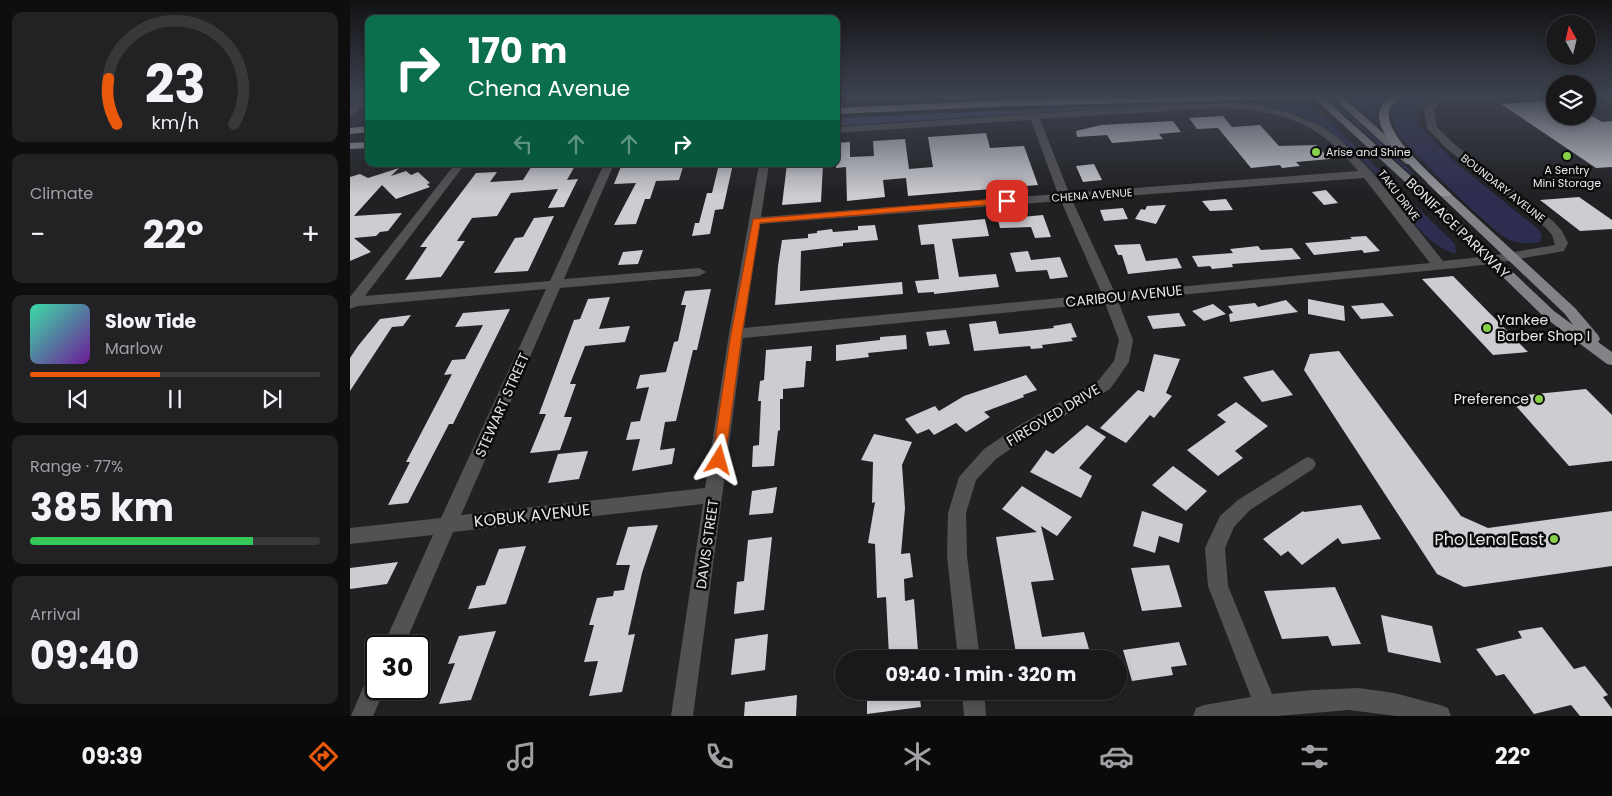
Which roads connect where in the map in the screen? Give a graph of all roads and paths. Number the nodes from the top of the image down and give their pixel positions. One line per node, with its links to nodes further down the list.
1 (862, 128): 9 (street, TAKU DRIVE)
2 (1039, 128): 18 (street, FIREOVED DRIVE)
3 (1316, 128): 16 (street, TAKU DRIVE)
4 (1355, 128): 21 (main road, BONIFACE PARKWAY)
5 (1373, 128): 17 (main road, BONIFACE PARKWAY)
6 (1387, 128): 17 (highway)
7 (1432, 128): 20 (street, BOUNDARY AVEUNE)
8 (365, 129): 10 (highway)
9 (840, 130)
10 (350, 131)
11 (365, 144): 12 (highway)
12 (350, 146)
13 (458, 167): 26 (street)
14 (608, 167): 24 (street, STEWART STREET)
15 (764, 167): 19 (street, DAVIS STREET)
16 (1368, 174): 18 (street, CHENA AVENUE); 22 (street, TAKU DRIVE)
17 (1445, 194): 20 (main road, BONIFACE PARKWAY)
18 (1065, 197): 19 (street, CHENA AVENUE); 25 (street, FIREOVED DRIVE)
19 (756, 221): 27 (street, DAVIS STREET)
20 (1511, 256): 21 (street, CARIBOU AVENUE); 28 (main road, BONIFACE PARKWAY)
21 (1491, 260): 22 (street, CARIBOU AVENUE); 28 (main road, BONIFACE PARKWAY)
22 (1439, 265): 25 (street, CARIBOU AVENUE)
23 (699, 272): 24 (street)
24 (555, 286): 26 (street); 31 (street, STEWART STREET)
25 (1110, 297): 27 (street, CARIBOU AVENUE); 34 (street, FIREOVED DRIVE)
26 (351, 304)
27 (736, 334): 30 (street, DAVIS STREET)
28 (1609, 358)
29 (1307, 464): 37 (street)
30 (714, 495): 31 (street, KOBUK AVENUE); 39 (street, DAVIS STREET)
31 (449, 524): 32 (street, KOBUK AVENUE); 33 (street, STEWART STREET)
32 (350, 536)
33 (398, 635)
34 (968, 650)
35 (369, 700): 38 (street)
36 (974, 700): 40 (street)
37 (1266, 706): 41 (street); 42 (street)
38 (362, 716)
39 (682, 716)
40 (976, 716)
41 (1204, 716)
42 (1440, 716)

